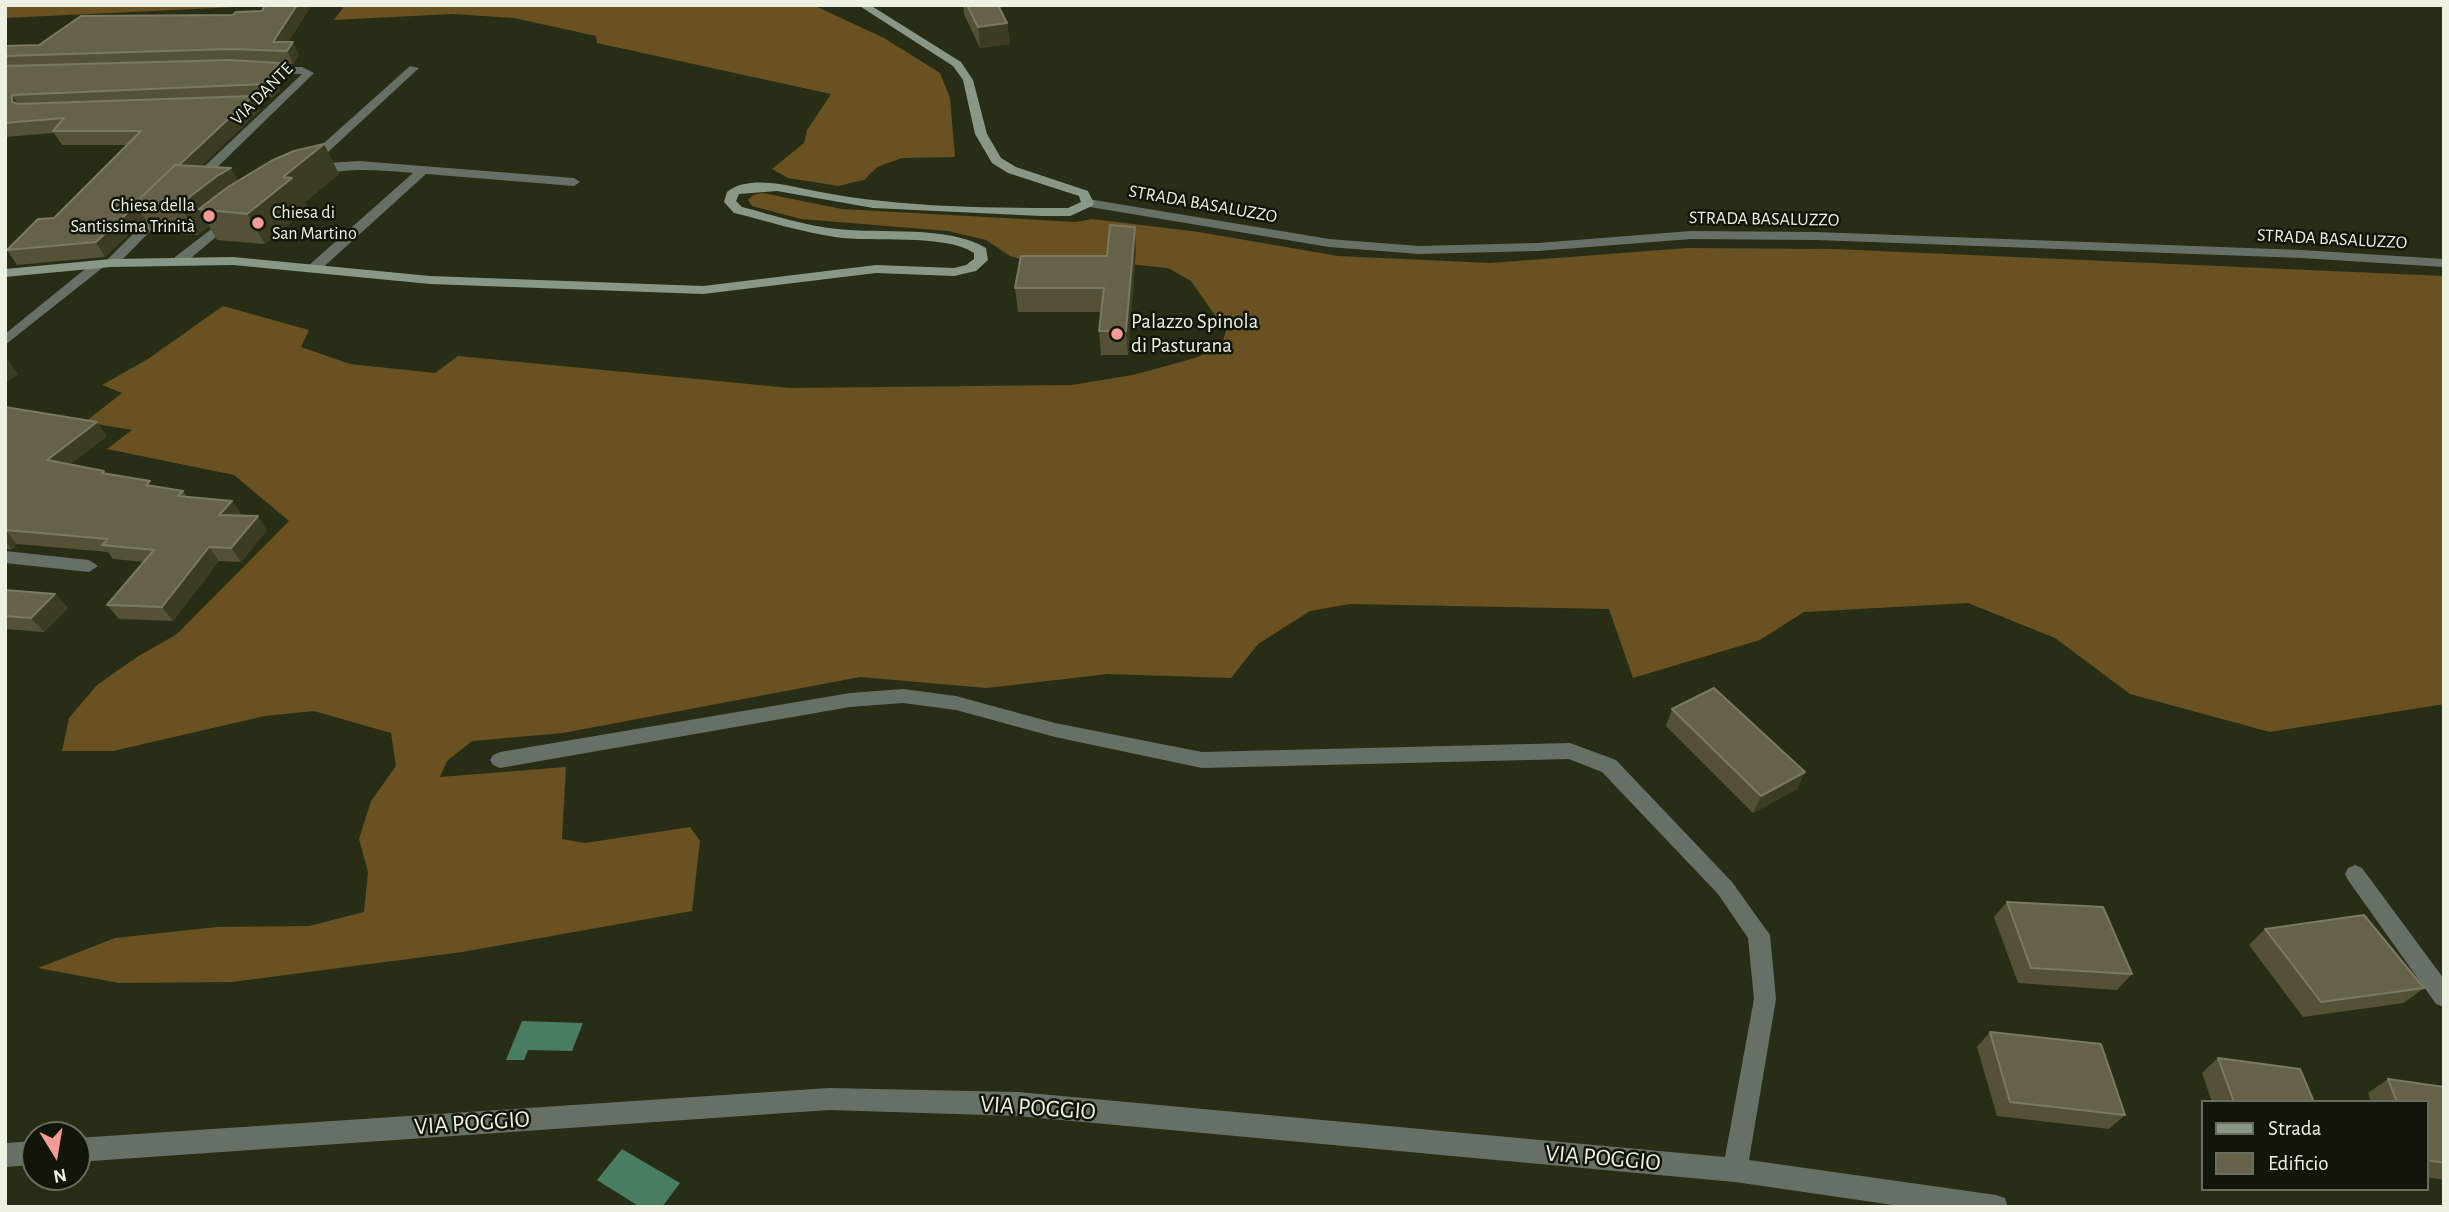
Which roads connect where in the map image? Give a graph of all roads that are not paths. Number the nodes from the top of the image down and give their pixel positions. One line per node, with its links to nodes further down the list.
1 (863, 5): 10 (main road)
2 (250, 68): 5 (street, VIA DANTE)
3 (414, 68): 6 (street)
4 (253, 103): 5 (street)
5 (281, 103): 8 (street, VIA DANTE)
6 (422, 171): 7 (street); 15 (street)
7 (574, 182)
8 (183, 192)
9 (173, 201): 13 (street)
10 (1088, 203): 14 (street, STRADA BASALUZZO); 15 (main road)
11 (243, 208): 12 (street)
12 (180, 260): 13 (main road); 15 (main road)
13 (106, 264): 16 (main road); 17 (street)
14 (2444, 264)
15 (313, 268)
16 (5, 273)
17 (5, 341)
18 (5, 557): 19 (street)
19 (89, 566)
20 (500, 760): 24 (street)
21 (2355, 874): 22 (street)
22 (2444, 998)
23 (91, 1149): 24 (street, VIA POGGIO)
24 (1735, 1170): 25 (street, VIA POGGIO)
25 (1996, 1207)

